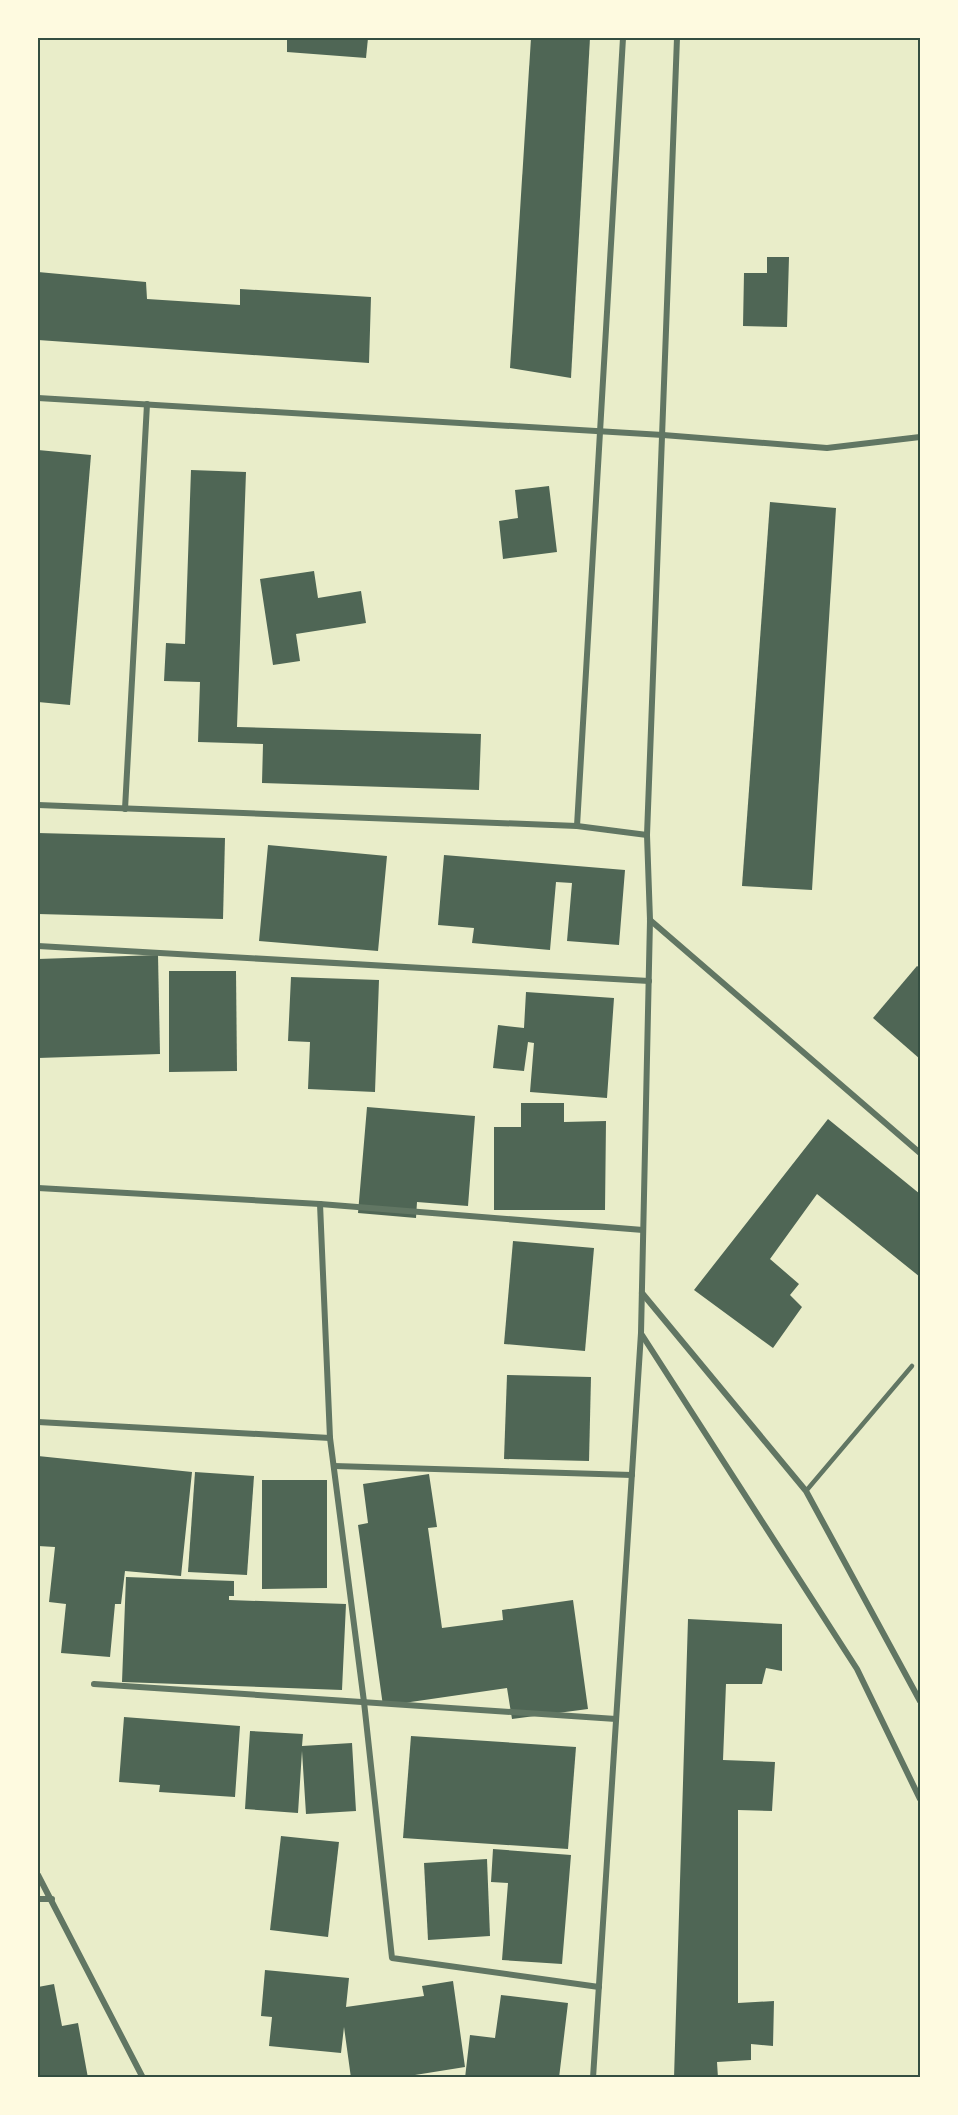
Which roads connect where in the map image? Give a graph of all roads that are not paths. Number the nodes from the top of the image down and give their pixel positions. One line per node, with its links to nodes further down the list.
1 (623, 38): 5 (street)
2 (677, 38): 6 (street)
3 (38, 398): 4 (street)
4 (147, 404): 5 (street); 9 (street)
5 (600, 431): 6 (street); 10 (street)
6 (663, 435): 7 (street); 11 (street)
7 (921, 437)
8 (38, 805): 9 (street)
9 (125, 809): 10 (street)
10 (577, 826): 11 (street)
11 (647, 835): 12 (street)
12 (650, 920): 14 (street); 15 (street)
13 (38, 946): 14 (street)
14 (649, 981): 18 (street)
15 (921, 1153)
16 (38, 1188): 17 (street)
17 (320, 1204): 18 (street); 23 (street)
18 (643, 1230): 19 (street)
19 (642, 1293): 20 (street); 26 (street)
20 (641, 1334): 25 (street); 31 (street)
21 (912, 1366): 26 (lane)
22 (38, 1422): 23 (street)
23 (330, 1438): 24 (street)
24 (334, 1466): 25 (street); 29 (street)
25 (632, 1475): 30 (street)
26 (806, 1491): 28 (street)
27 (94, 1684): 29 (street)
28 (921, 1701)
29 (364, 1702): 30 (street); 35 (street)
30 (616, 1719): 35 (street)
31 (921, 1799)
32 (38, 1875): 34 (street)
33 (38, 1899): 34 (street)
34 (52, 1899): 36 (street)
35 (598, 1987): 37 (street)
36 (143, 2078)
37 (592, 2078)

